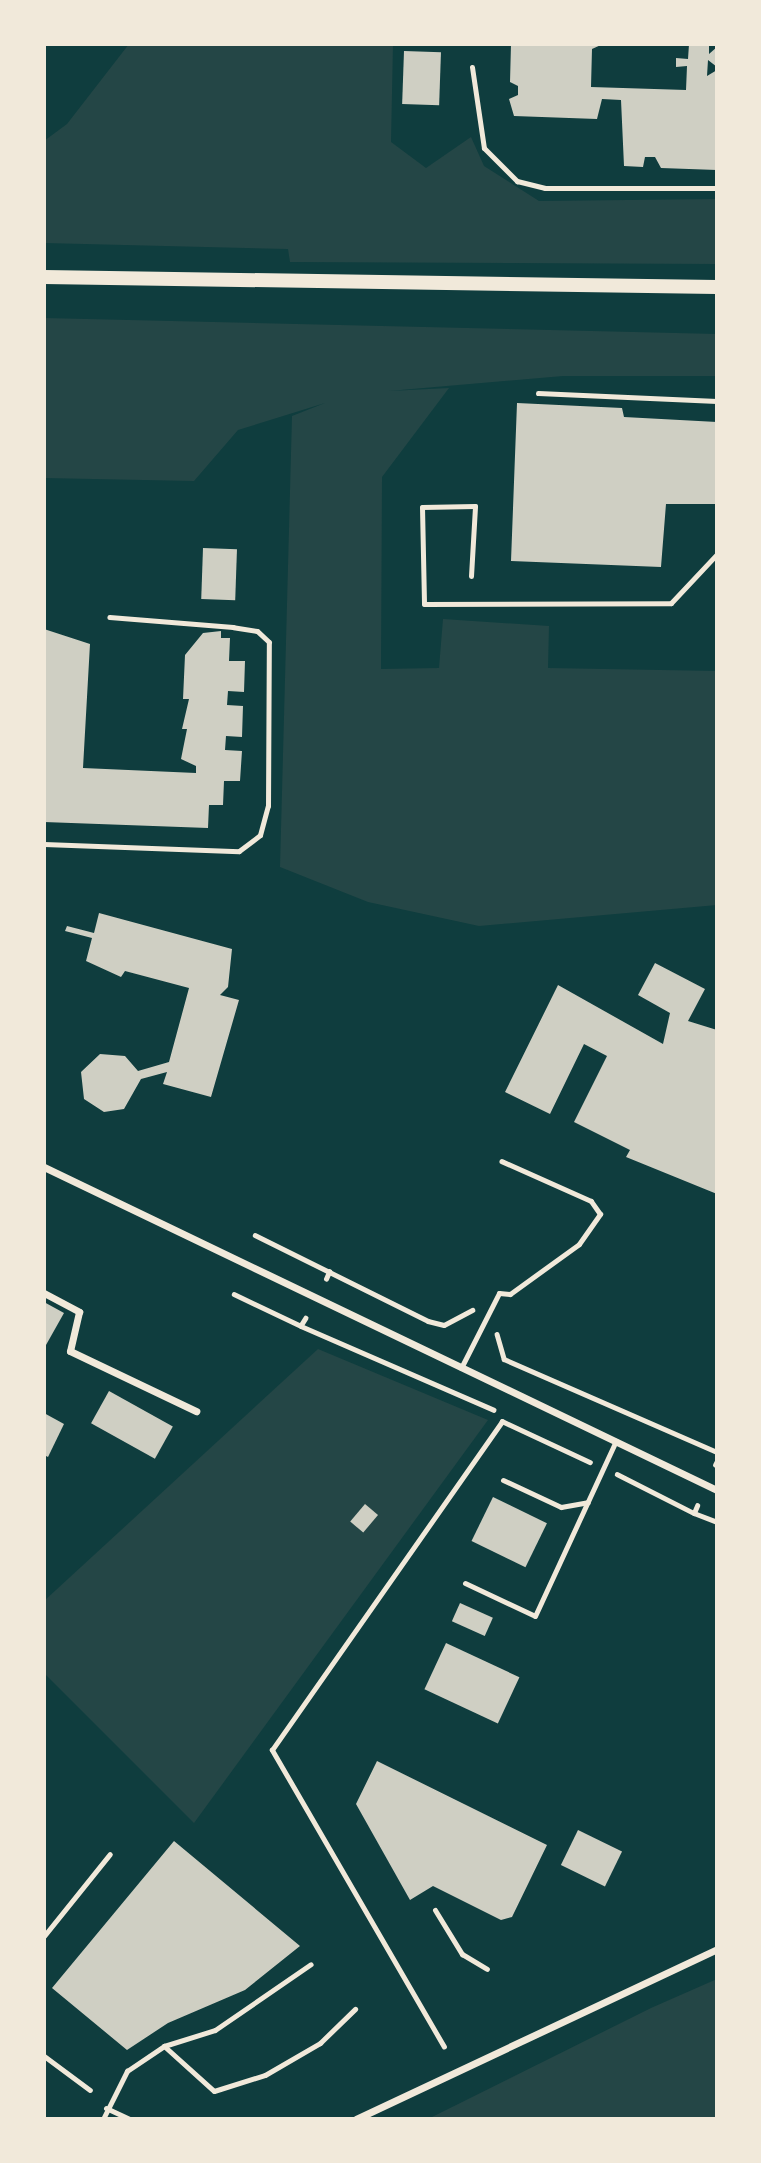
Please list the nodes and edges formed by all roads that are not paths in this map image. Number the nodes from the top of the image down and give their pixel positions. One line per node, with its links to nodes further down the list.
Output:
1 (472, 67): 2 (lane)
2 (717, 188)
3 (44, 277): 4 (main road)
4 (717, 287)
5 (538, 393): 6 (lane)
6 (717, 401)
7 (717, 554): 8 (lane)
8 (471, 576)
9 (109, 617): 10 (lane)
10 (44, 844)
11 (501, 1161): 14 (lane)
12 (44, 1167): 14 (street)
13 (44, 1293): 15 (street)
14 (461, 1368): 16 (street)
15 (196, 1411)
16 (615, 1441): 18 (street); 19 (lane)
17 (503, 1480): 19 (lane)
18 (717, 1490)
19 (588, 1502): 20 (lane)
20 (466, 1583)
21 (110, 1854): 23 (lane)
22 (435, 1910): 26 (lane)
23 (44, 1936)
24 (717, 1949): 34 (street)
25 (311, 1964): 28 (lane)
26 (487, 1969)
27 (355, 2009): 28 (lane)
28 (164, 2046): 31 (lane)
29 (44, 2056): 30 (lane)
30 (90, 2090)
31 (106, 2109): 32 (lane); 33 (lane)
32 (103, 2119)
33 (130, 2119)
34 (356, 2119)

